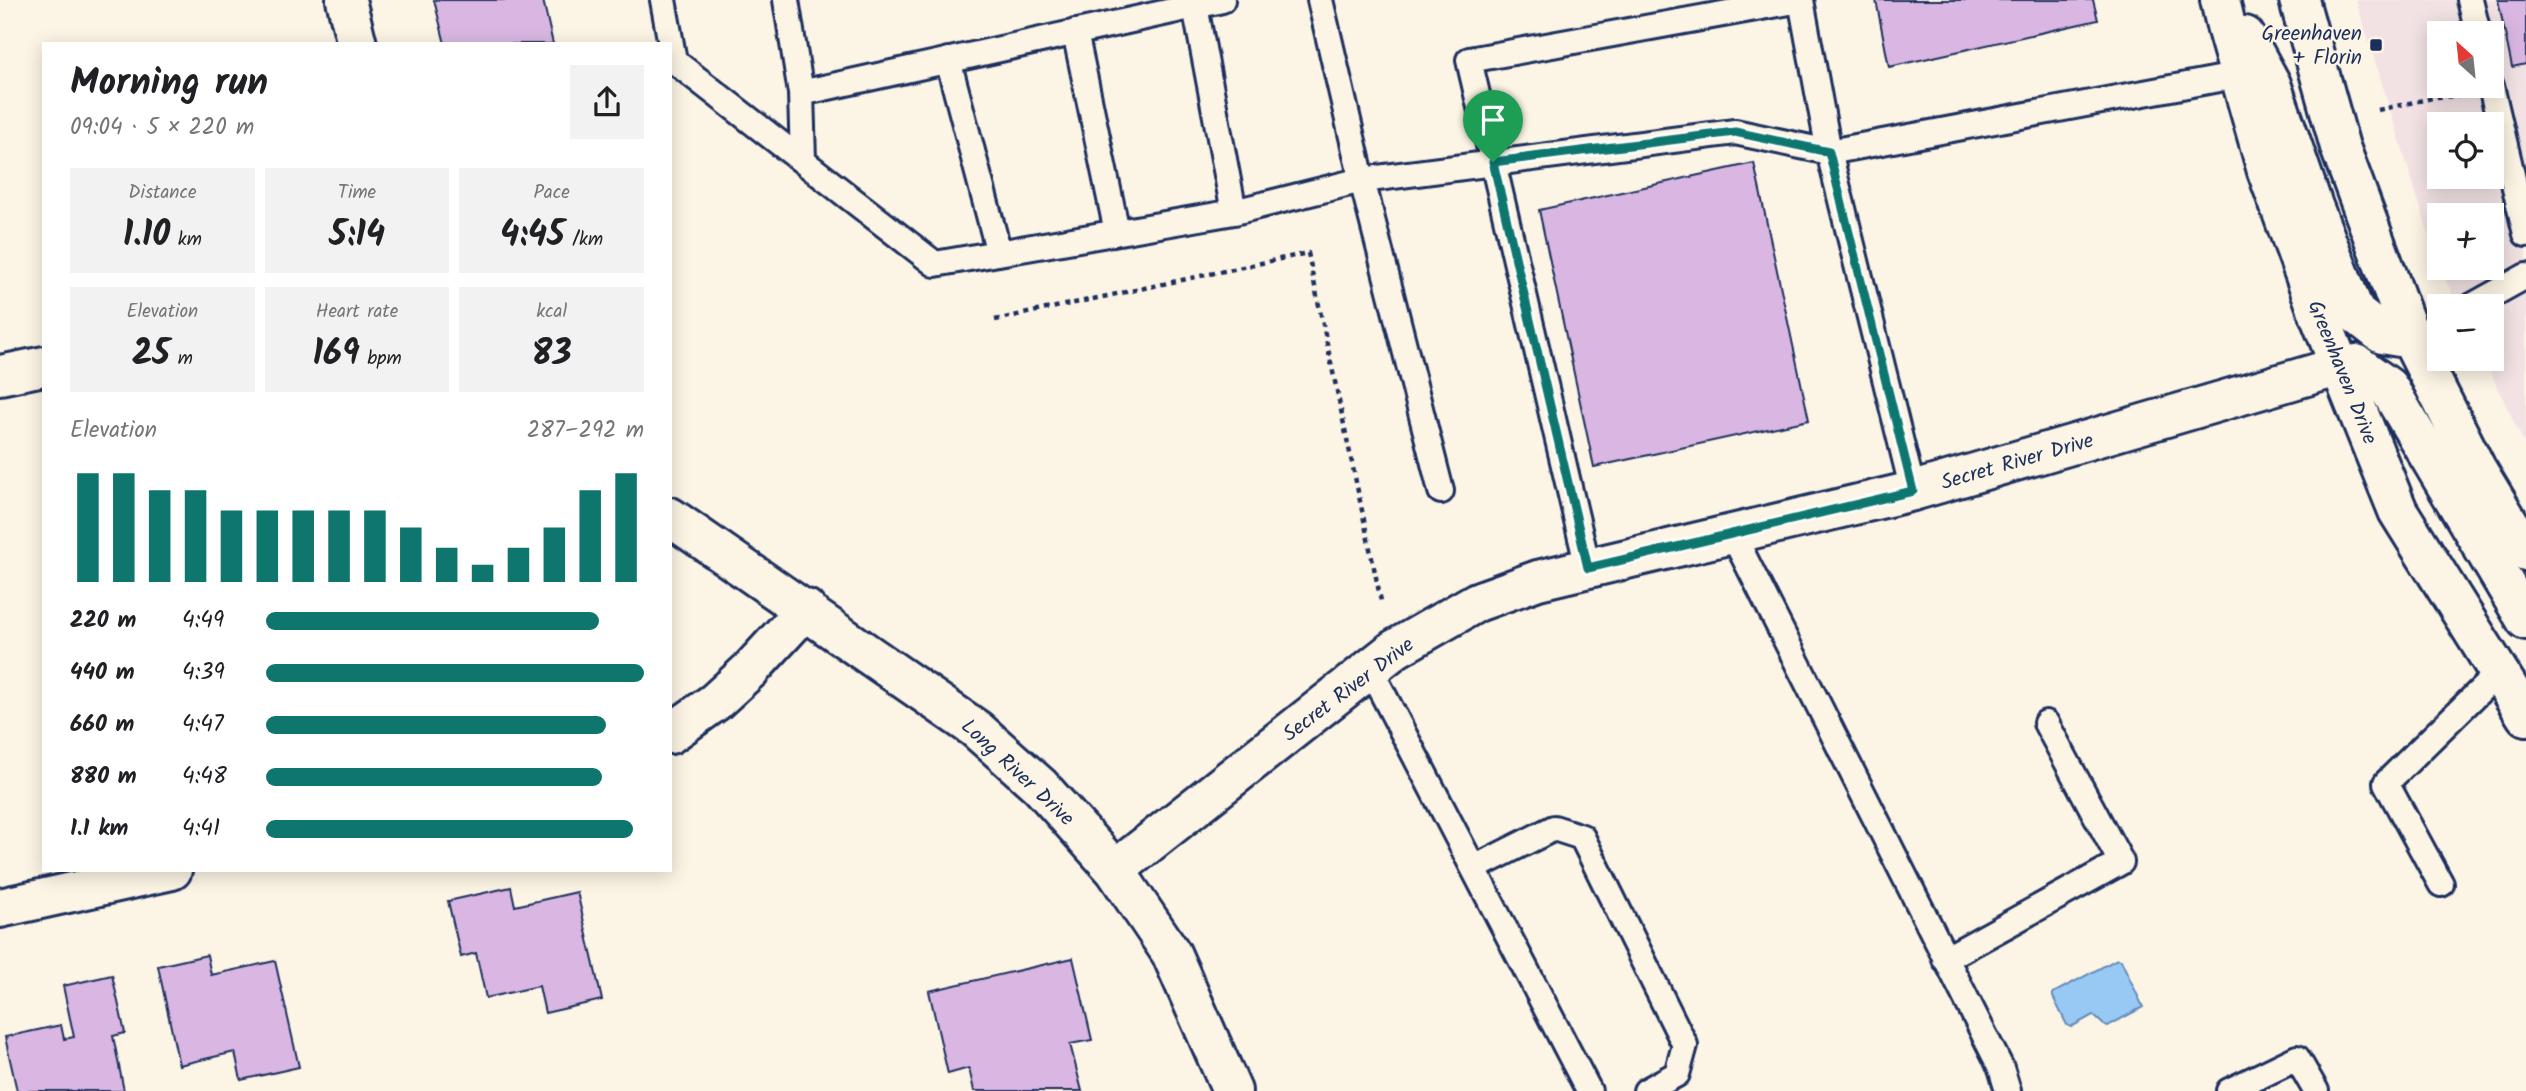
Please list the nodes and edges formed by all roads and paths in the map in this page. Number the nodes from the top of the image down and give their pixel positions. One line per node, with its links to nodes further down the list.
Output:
1 (346, 0): 14 (street)
2 (663, 0): 15 (lane)
3 (786, 0): 19 (lane)
4 (1223, 0): 11 (lane)
5 (1320, 0): 26 (lane)
6 (1800, 0): 23 (lane); 25 (lane)
7 (2220, 0): 18 (street, Greenhaven Drive)
8 (2226, 0): 34 (street)
9 (2299, 0): 34 (street)
10 (2470, 0): 12 (lane)
11 (1195, 6): 13 (lane); 27 (lane)
12 (2475, 21)
13 (1075, 32): 16 (lane); 28 (lane)
14 (356, 42)
15 (669, 42)
16 (948, 60): 19 (lane); 30 (lane)
17 (672, 62): 24 (lane)
18 (2240, 75): 23 (lane); 36 (street, Greenhaven Drive)
19 (800, 93): 24 (lane)
20 (2432, 98): 22 (path)
21 (2494, 98): 29 (lane)
22 (2378, 110)
23 (1829, 152): 25 (lane); 39 (lane)
24 (803, 160): 30 (lane)
25 (1493, 162): 26 (lane); 43 (lane)
26 (1362, 180): 27 (lane); 38 (lane)
27 (1234, 212): 28 (lane)
28 (1117, 232): 30 (lane)
29 (2526, 234)
30 (999, 253)
31 (2526, 276): 32 (lane)
32 (2494, 294)
33 (995, 320): 44 (path)
34 (2425, 332): 42 (street)
35 (42, 366): 37 (street)
36 (2341, 366): 39 (street, Secret River Drive); 46 (street); 48 (street, Greenhaven Drive)
37 (0, 375)
38 (1441, 491)
39 (1913, 491): 41 (street, Secret River Drive)
40 (672, 518): 45 (street, Long River Drive)
41 (1732, 533): 43 (street, Secret River Drive); 57 (lane)
42 (2526, 551)
43 (1588, 568): 47 (street, Secret River Drive)
44 (1381, 601)
45 (806, 610): 51 (street); 53 (street, Long River Drive)
46 (2526, 620)
47 (1370, 668): 52 (lane); 53 (street, Secret River Drive)
48 (2498, 673): 49 (street, Greenhaven Drive); 55 (lane)
49 (2526, 716)
50 (2046, 723): 57 (lane)
51 (672, 733)
52 (1474, 868): 59 (lane); 60 (lane)
53 (1115, 870): 58 (street, Long River Drive)
54 (164, 872): 56 (street)
55 (2441, 884)
56 (0, 908)
57 (1945, 959): 61 (lane)
58 (1232, 1091)
59 (1589, 1091)
60 (1646, 1091)
61 (2008, 1091)
62 (2229, 1091): 63 (lane)
63 (2316, 1091)

